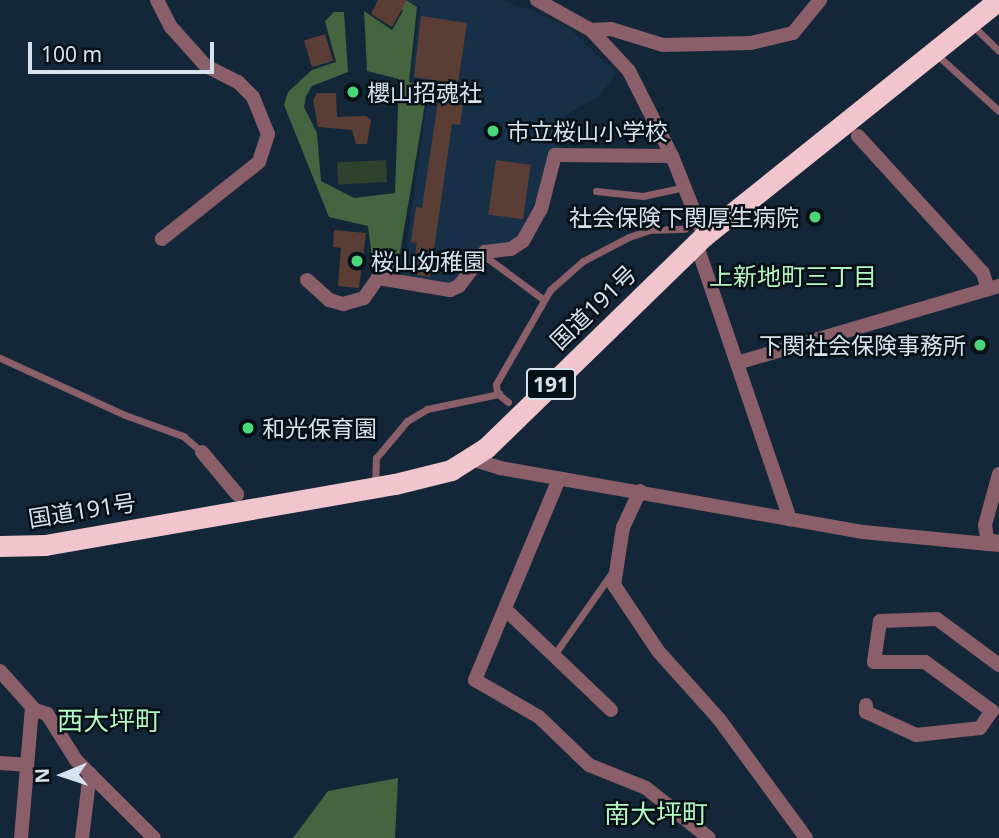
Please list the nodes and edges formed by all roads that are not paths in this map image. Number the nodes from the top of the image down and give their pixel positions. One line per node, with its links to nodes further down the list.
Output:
1 (157, 0): 15 (street)
2 (537, 0): 6 (street)
3 (820, 0): 6 (street)
4 (999, 0): 5 (highway, 国道191号 / 191)
5 (970, 23): 7 (lane); 8 (highway, 国道191号 / 191)
6 (591, 30): 11 (street)
7 (999, 51)
8 (933, 53): 9 (lane); 14 (highway, 国道191号 / 191)
9 (999, 111)
10 (858, 136): 18 (street)
11 (672, 156): 14 (street); 16 (street)
12 (676, 188): 13 (lane)
13 (596, 191)
14 (695, 236): 19 (lane); 21 (street); 25 (highway, 国道191号 / 191)
15 (162, 239)
16 (483, 255): 17 (street); 19 (lane)
17 (307, 281)
18 (994, 287): 21 (street)
19 (543, 299): 22 (lane)
20 (0, 358): 24 (lane)
21 (737, 363): 31 (street)
22 (499, 394): 23 (lane); 28 (lane)
23 (508, 402)
24 (202, 452): 30 (street)
25 (471, 459): 27 (street); 28 (highway, 国道191号 / 191)
26 (999, 474): 32 (street)
27 (559, 479): 29 (street); 35 (street)
28 (375, 488): 33 (highway, 国道191号 / 191)
29 (640, 491): 31 (street); 34 (street)
30 (237, 494)
31 (790, 519): 32 (street)
32 (995, 543)
33 (0, 546)
34 (613, 570): 36 (lane); 49 (street)
35 (506, 610): 36 (street); 48 (street)
36 (554, 655): 41 (street)
37 (999, 665): 39 (street)
38 (0, 671): 40 (street)
39 (866, 705)
40 (32, 708): 43 (street); 44 (street)
41 (611, 710)
42 (0, 763): 43 (street)
43 (26, 765): 45 (street)
44 (90, 773): 46 (street); 47 (street)
45 (21, 838)
46 (82, 838)
47 (154, 838)
48 (709, 838)
49 (806, 838)

